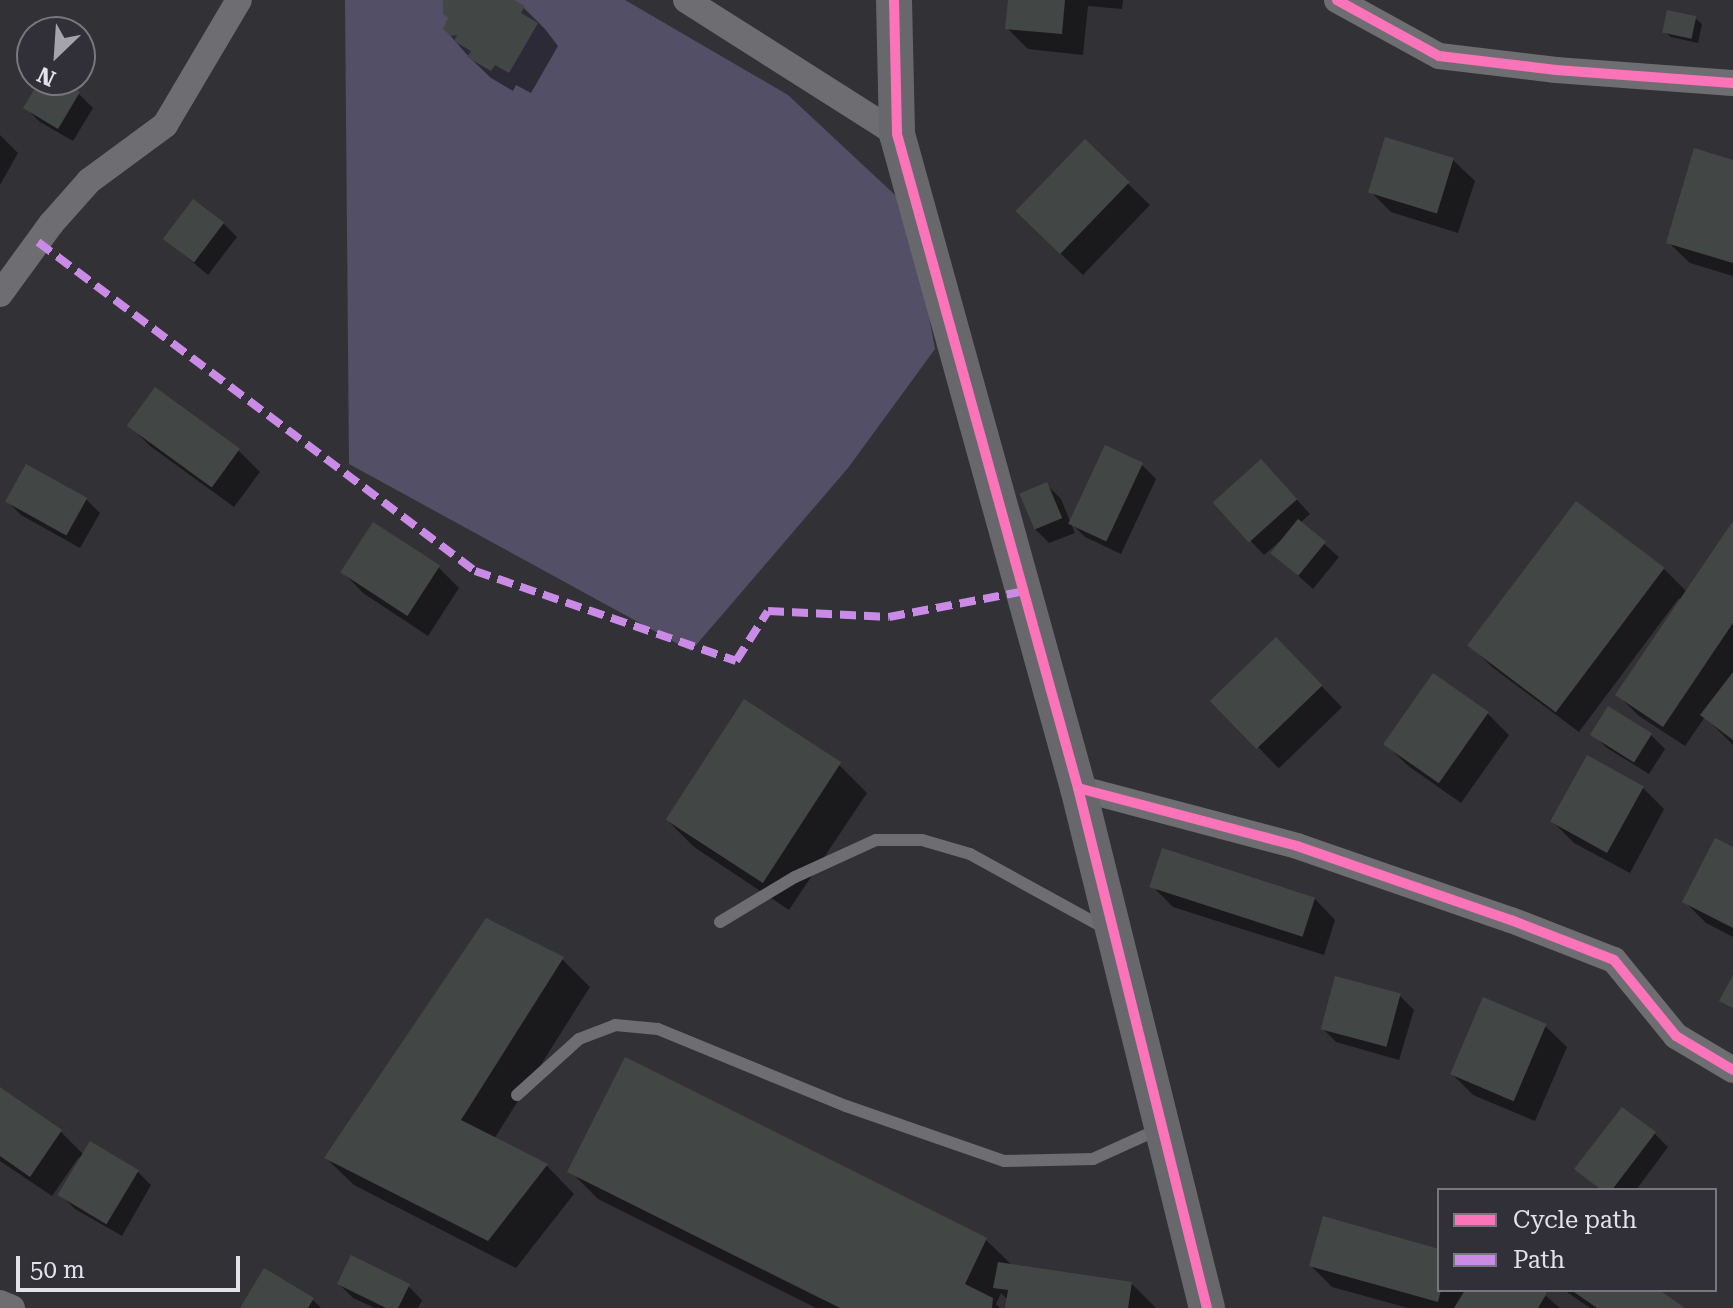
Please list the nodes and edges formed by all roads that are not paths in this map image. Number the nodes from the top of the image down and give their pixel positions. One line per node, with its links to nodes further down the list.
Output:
1 (239, 0): 7 (street)
2 (686, 0): 6 (street)
3 (1337, 0): 5 (street)
4 (901, 5): 6 (street)
5 (1733, 83)
6 (897, 134): 8 (street)
7 (0, 294)
8 (1078, 788): 10 (street); 11 (street)
9 (720, 922): 10 (lane)
10 (1116, 935): 13 (street)
11 (1733, 1070)
12 (517, 1095): 13 (lane)
13 (1162, 1127): 16 (street)
14 (0, 1303): 15 (street)
15 (12, 1308)
16 (1207, 1308)

